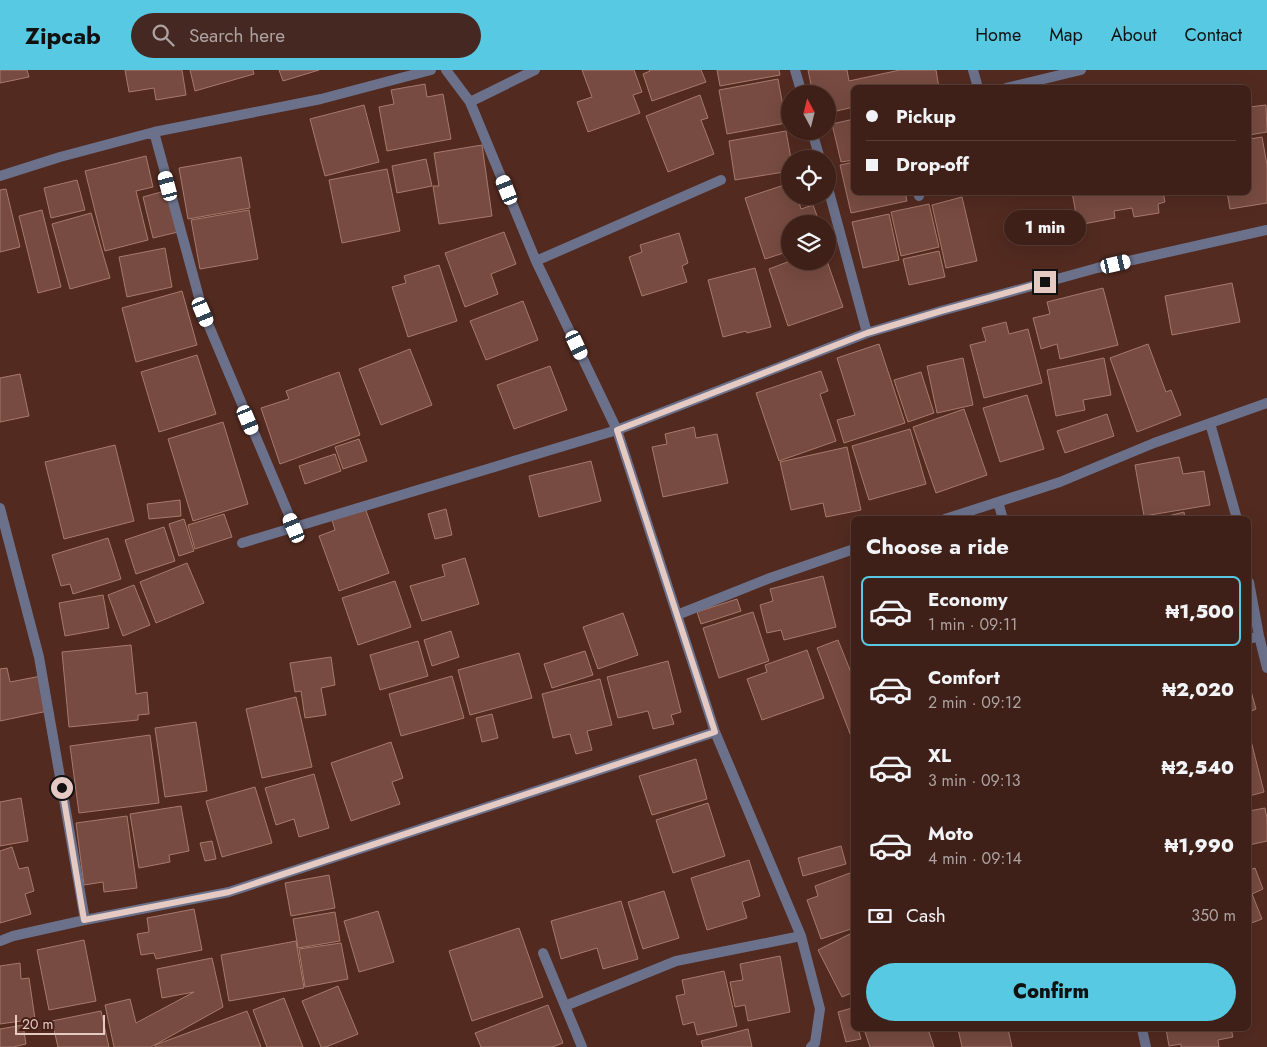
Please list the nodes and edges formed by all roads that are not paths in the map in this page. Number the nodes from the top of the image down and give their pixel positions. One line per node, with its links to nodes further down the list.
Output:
1 (431, 70): 11 (street)
2 (446, 70): 10 (street)
3 (535, 70): 10 (street)
4 (796, 70): 7 (street)
5 (973, 70): 8 (street)
6 (1081, 70): 9 (street)
7 (800, 85)
8 (977, 85)
9 (1018, 85)
10 (470, 102): 16 (street)
11 (154, 132): 12 (street); 26 (street)
12 (0, 176)
13 (721, 180): 16 (street)
14 (833, 205): 17 (street)
15 (1267, 230): 17 (street)
16 (536, 261): 20 (street)
17 (867, 333): 20 (street)
18 (1267, 403): 19 (street)
19 (1210, 423): 21 (street); 25 (street)
20 (617, 430): 26 (street); 30 (street)
21 (998, 502): 23 (street); 24 (street)
22 (0, 508): 34 (street)
23 (954, 516)
24 (1001, 516)
25 (1236, 516)
26 (294, 528): 27 (street)
27 (242, 543)
28 (851, 550): 30 (street)
29 (1251, 604): 31 (street)
30 (677, 615): 33 (street)
31 (1254, 638): 32 (street)
32 (1267, 668)
33 (715, 732): 34 (street); 35 (street)
34 (84, 920): 36 (street)
35 (800, 936): 38 (street); 41 (street)
36 (0, 941)
37 (543, 953): 38 (street)
38 (565, 1006): 40 (street)
39 (1142, 1031): 42 (street)
40 (582, 1047)
41 (812, 1047)
42 (1146, 1047)

